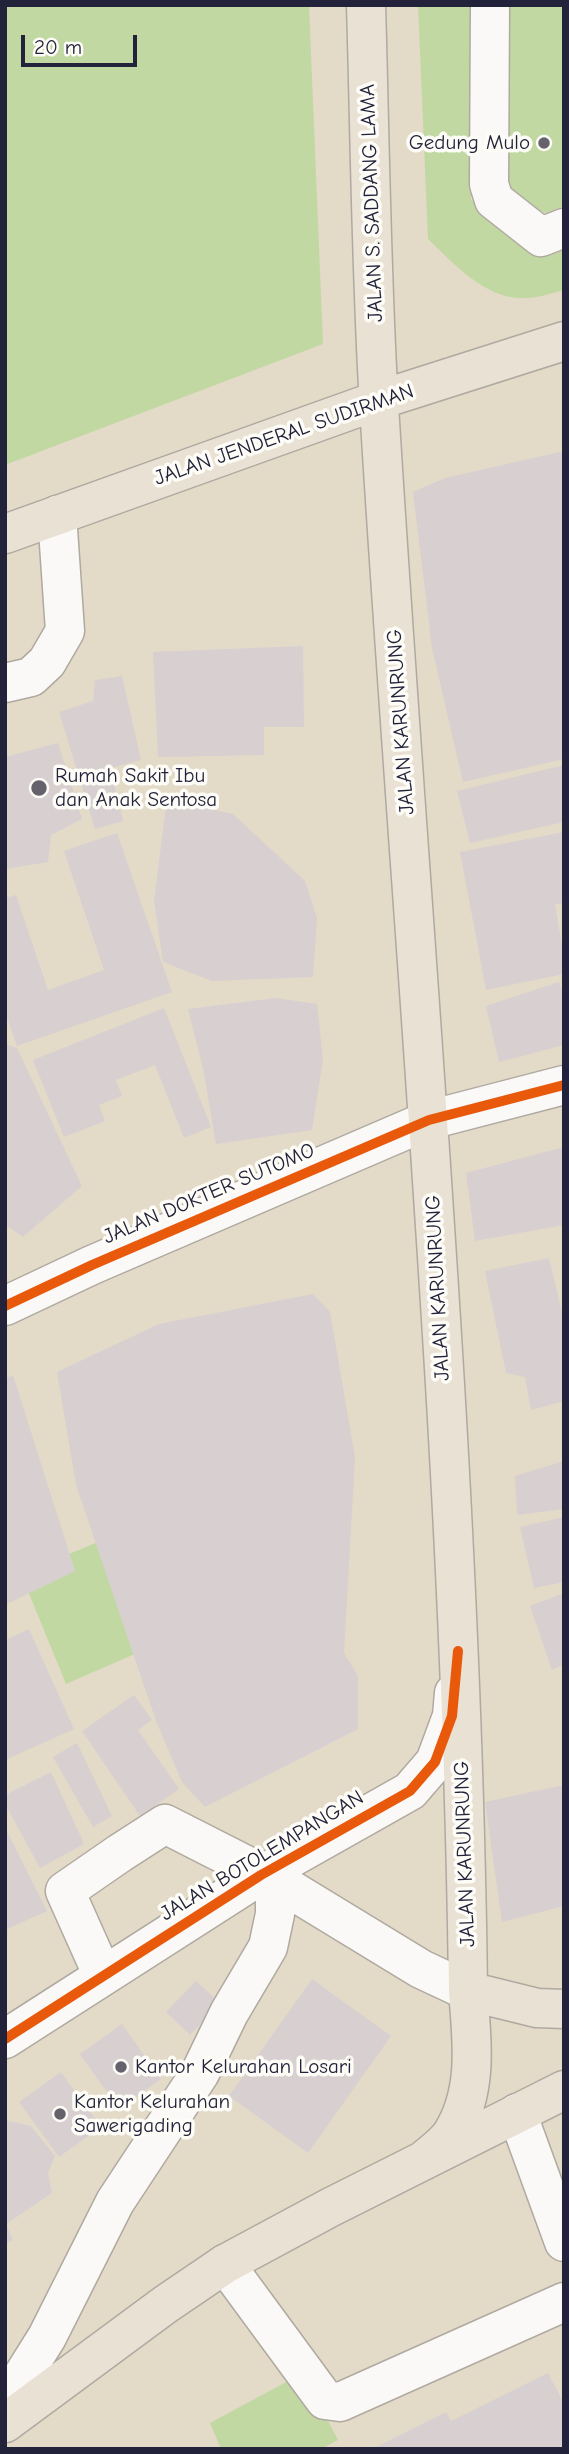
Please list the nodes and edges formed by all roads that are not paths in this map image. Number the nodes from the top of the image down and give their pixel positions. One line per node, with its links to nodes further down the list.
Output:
1 (366, 5): 5 (main road, JALAN S. SADDANG LAMA)
2 (491, 5): 3 (street)
3 (564, 228)
4 (564, 341): 5 (main road, JALAN JENDERAL SUDIRMAN)
5 (379, 400): 6 (main road, JALAN JENDERAL SUDIRMAN); 10 (main road, JALAN KARUNRUNG)
6 (57, 515): 7 (main road, JALAN JENDERAL SUDIRMAN); 8 (street)
7 (5, 534)
8 (5, 683)
9 (564, 1085): 10 (street, JALAN DOKTER SUTOMO)
10 (429, 1120): 11 (street, JALAN DOKTER SUTOMO); 12 (main road, JALAN KARUNRUNG)
11 (5, 1306)
12 (458, 1650): 13 (street, JALAN BOTOLEMPANGAN); 15 (main road, JALAN KARUNRUNG)
13 (268, 1878): 14 (street, JALAN BOTOLEMPANGAN); 14 (street); 15 (street, JALAN BOTOLEMPANGAN); 24 (street)
14 (103, 1976): 17 (street, JALAN BOTOLEMPANGAN)
15 (468, 1991): 16 (main road); 20 (main road, JALAN KARUNRUNG)
16 (564, 2008)
17 (5, 2039)
18 (564, 2090): 19 (main road)
19 (517, 2113): 20 (main road); 21 (street)
20 (423, 2161): 22 (main road)
21 (564, 2242)
22 (225, 2264): 23 (street); 25 (main road)
23 (564, 2302)
24 (5, 2404)
25 (5, 2423)

